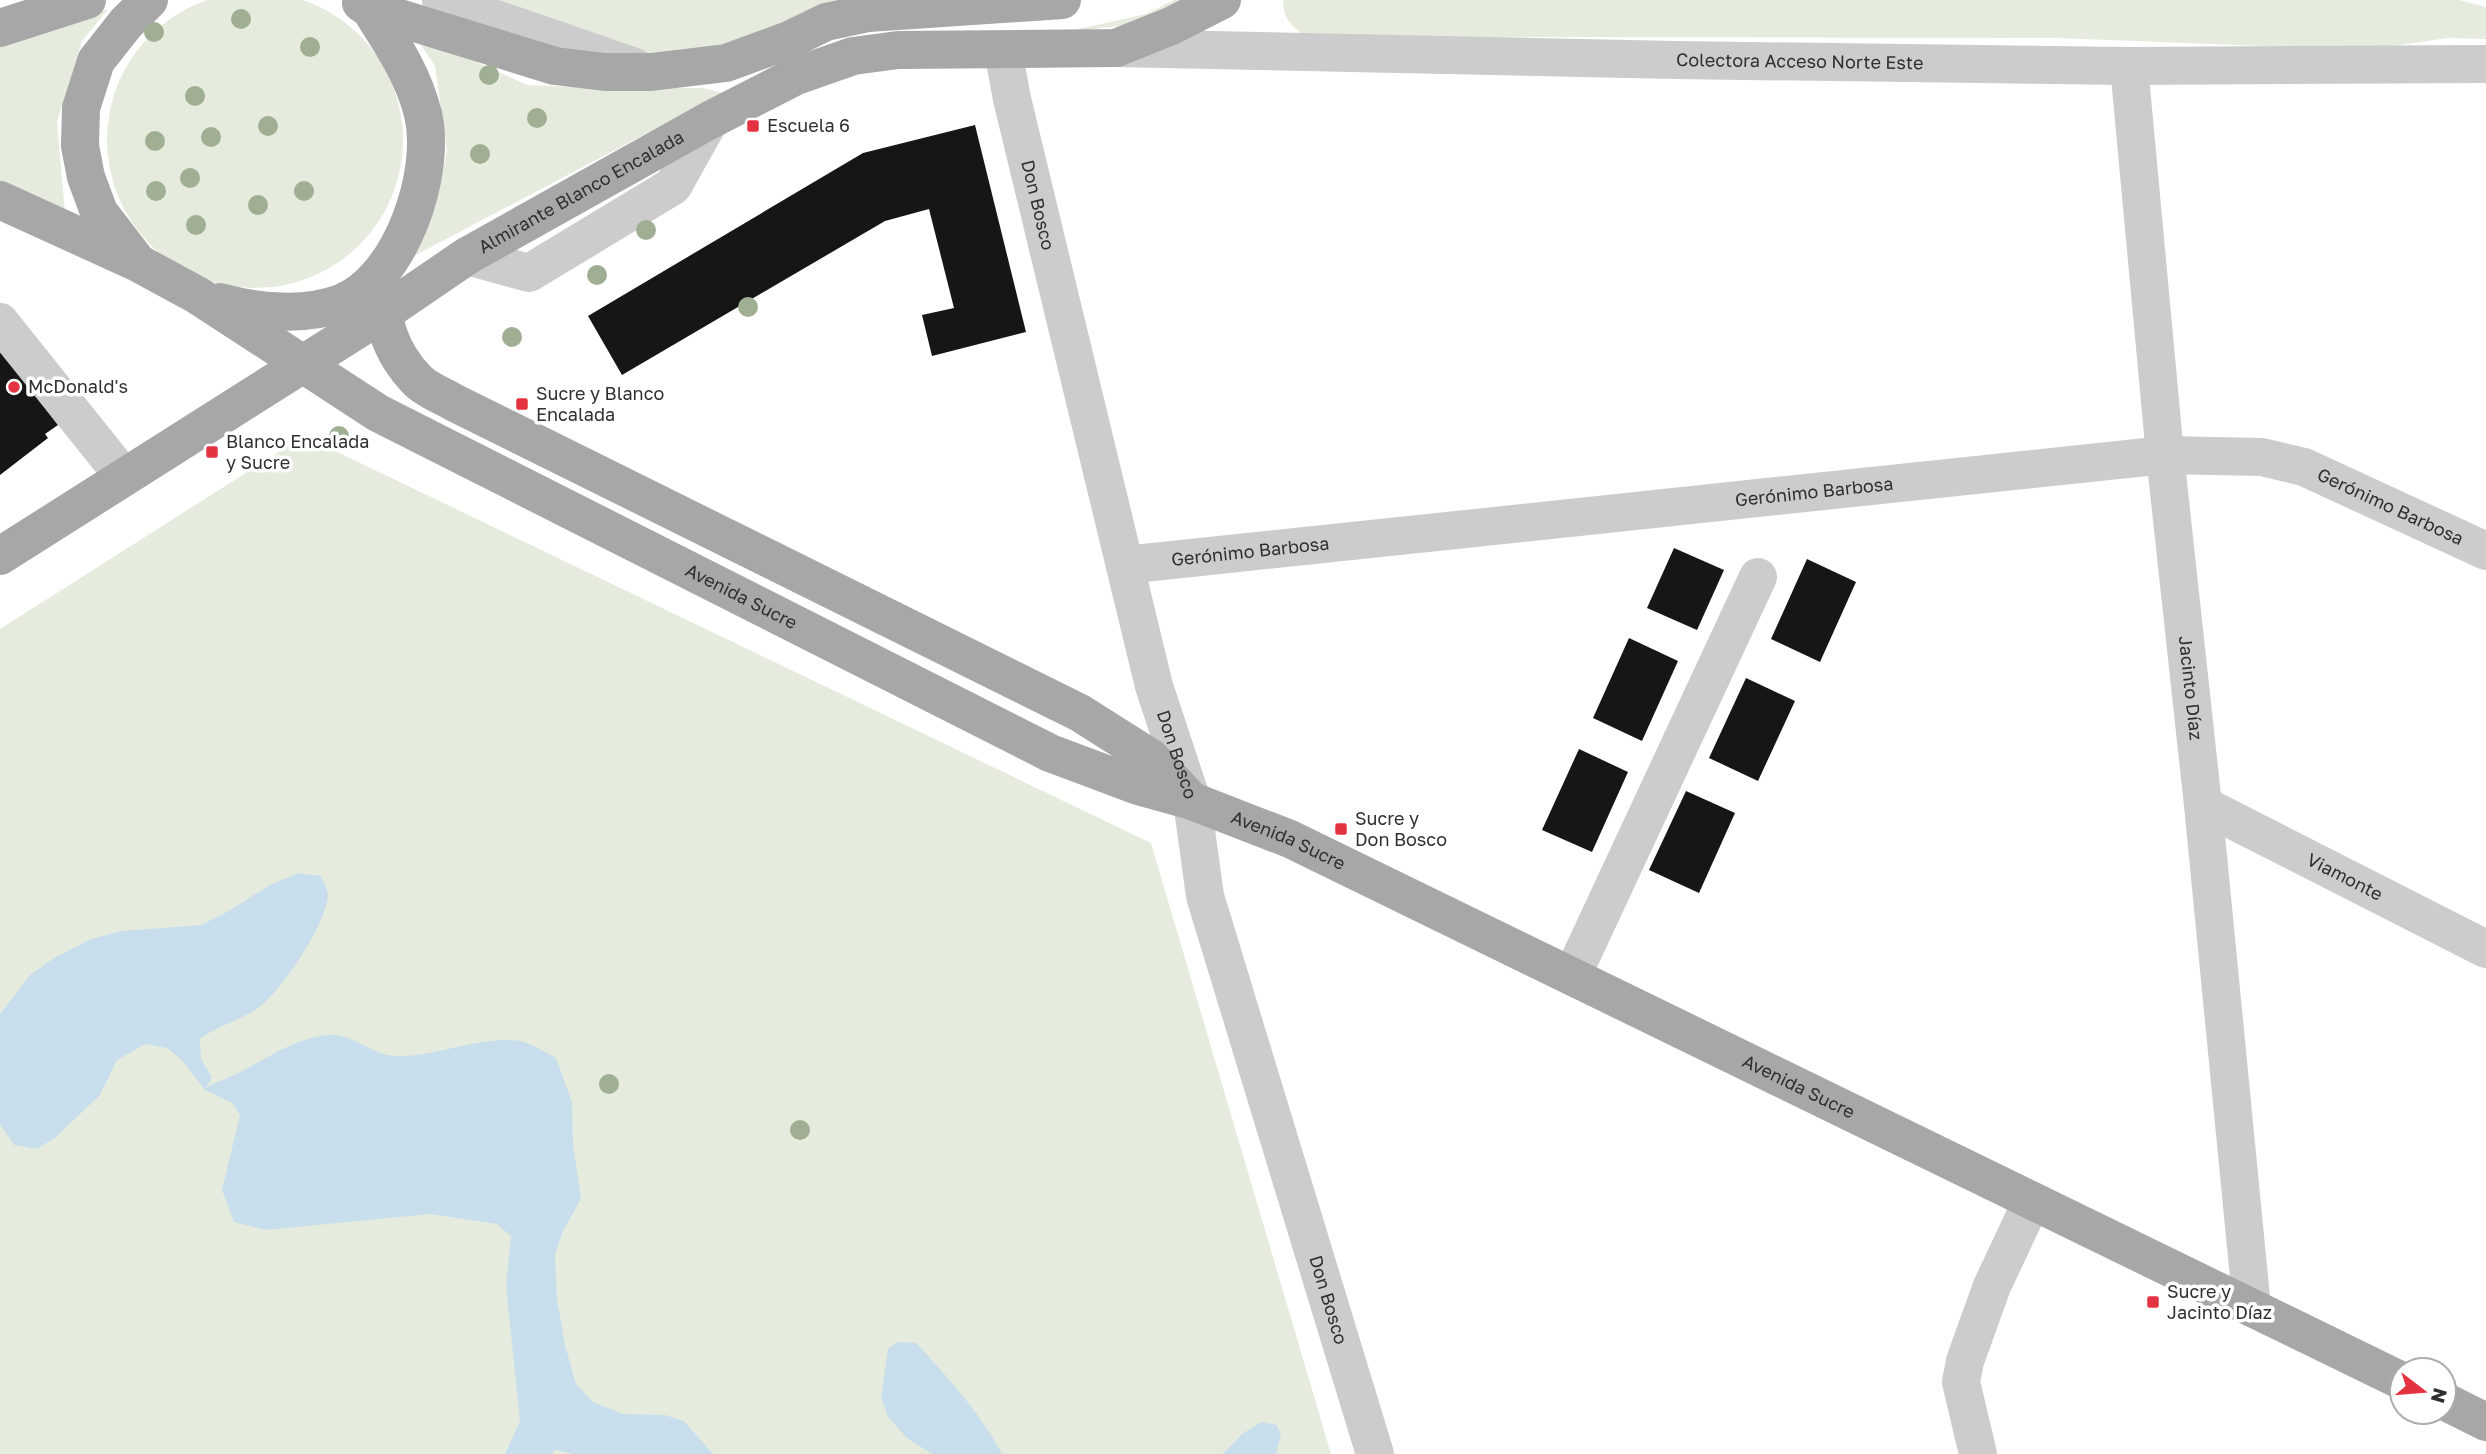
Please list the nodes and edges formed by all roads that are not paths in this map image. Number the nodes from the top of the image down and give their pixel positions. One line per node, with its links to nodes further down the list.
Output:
1 (87, 0): 7 (main road)
2 (149, 0): 14 (main road)
3 (441, 0): 12 (street)
4 (1062, 0): 12 (main road)
5 (1222, 0): 8 (main road, Almirante Blanco Encalada)
6 (364, 5): 12 (main road); 15 (main road)
7 (0, 28)
8 (1116, 48): 9 (main road, Almirante Blanco Encalada); 11 (street, Colectora Acceso Norte Este)
9 (1003, 50): 15 (main road, Almirante Blanco Encalada); 23 (street, Don Bosco)
10 (2486, 64): 11 (street, Colectora Acceso Norte Este)
11 (2129, 66): 19 (street, Jacinto Díaz)
12 (650, 72)
13 (0, 200): 14 (main road)
14 (138, 263): 16 (main road)
15 (381, 293): 16 (main road); 18 (main road, Almirante Blanco Encalada); 25 (main road, Avenida Sucre)
16 (197, 295): 18 (main road, Avenida Sucre)
17 (0, 322): 20 (street)
18 (303, 364): 20 (main road, Almirante Blanco Encalada); 25 (main road, Avenida Sucre)
19 (2165, 455): 22 (street, Gerónimo Barbosa); 23 (street, Gerónimo Barbosa); 26 (street, Jacinto Díaz)
20 (124, 477): 21 (main road, Almirante Blanco Encalada)
21 (5, 543)
22 (2486, 551)
23 (1125, 565): 25 (street, Don Bosco)
24 (1758, 577): 28 (street)
25 (1192, 801): 28 (main road, Avenida Sucre); 34 (street, Don Bosco)
26 (2203, 805): 27 (street, Viamonte); 30 (street, Jacinto Díaz)
27 (2486, 948)
28 (1572, 976): 29 (main road, Avenida Sucre)
29 (2032, 1201): 30 (main road, Avenida Sucre); 35 (street)
30 (2252, 1308): 31 (main road, Avenida Sucre)
31 (2388, 1374)
32 (2458, 1408): 33 (main road)
33 (2486, 1422)
34 (1375, 1454)
35 (1978, 1454)

